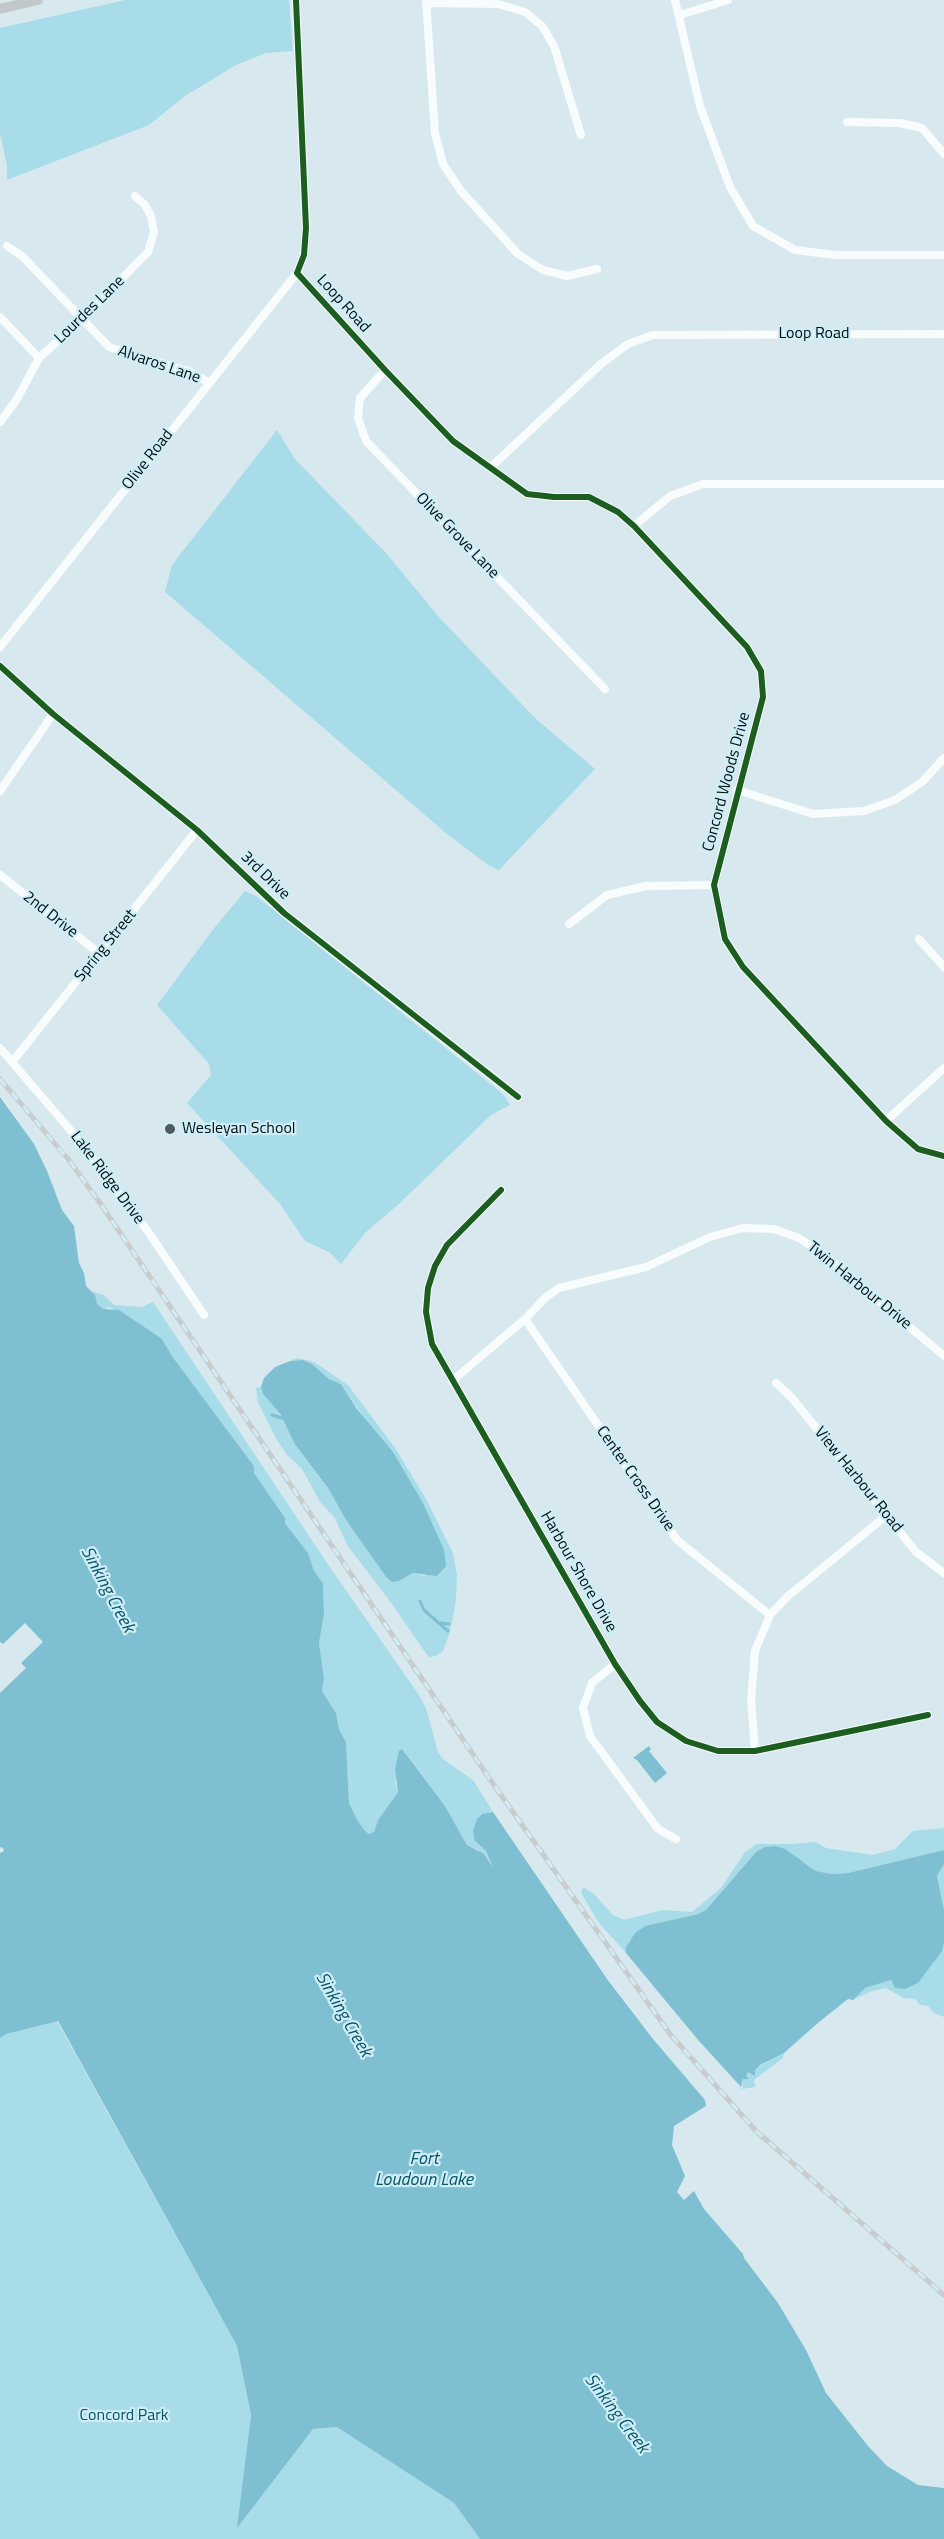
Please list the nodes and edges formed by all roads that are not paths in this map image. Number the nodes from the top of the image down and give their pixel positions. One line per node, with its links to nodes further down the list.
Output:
1 (38, 0): 6 (main road)
2 (296, 0): 15 (street, Loop Road)
3 (675, 0): 7 (street)
4 (728, 0): 7 (street)
5 (426, 2): 9 (street); 14 (street)
6 (0, 9)
7 (681, 15): 13 (street)
8 (847, 123): 10 (street)
9 (581, 135)
10 (944, 154)
11 (135, 196): 17 (street, Lourdes Lane)
12 (7, 246): 17 (street, Alvaros Lane)
13 (944, 255)
14 (597, 269)
15 (297, 273): 20 (street, Loop Road); 21 (street, Olive Road)
16 (0, 317): 19 (street)
17 (82, 319): 19 (street, Lourdes Lane); 21 (street, Alvaros Lane)
18 (944, 334): 23 (street, Loop Road)
19 (39, 358): 22 (street, Lourdes Lane)
20 (385, 370): 23 (street, Loop Road); 28 (street, Olive Grove Lane)
21 (210, 383): 26 (street, Olive Road)
22 (0, 422)
23 (491, 467): 25 (street, Concord Woods Drive)
24 (944, 484): 25 (street)
25 (634, 526): 31 (street, Concord Woods Drive)
26 (0, 647)
27 (0, 666): 29 (street, 3rd Drive)
28 (605, 689)
29 (53, 714): 32 (street); 33 (street, 3rd Drive)
30 (944, 758): 31 (street)
31 (737, 790): 35 (street, Concord Woods Drive)
32 (0, 791)
33 (197, 830): 38 (street, Spring Street); 43 (street, 3rd Drive)
34 (0, 875): 38 (street, 2nd Drive)
35 (714, 885): 36 (street); 44 (street, Concord Woods Drive)
36 (569, 924)
37 (919, 939): 39 (street)
38 (100, 954): 41 (street, Spring Street)
39 (944, 967)
40 (0, 1048): 41 (street, Lake Ridge Drive)
41 (13, 1061): 47 (street, Lake Ridge Drive)
42 (944, 1068): 44 (street)
43 (518, 1097)
44 (886, 1121): 45 (street, Concord Woods Drive)
45 (944, 1156)
46 (501, 1190): 50 (street, Harbour Shore Drive)
47 (204, 1316)
48 (525, 1319): 49 (street, Twin Harbour Drive); 50 (street, Twin Harbour Drive); 54 (street, Center Cross Drive)
49 (944, 1356)
50 (452, 1381): 55 (street, Harbour Shore Drive)
51 (776, 1383): 52 (street, View Harbour Road)
52 (887, 1515): 53 (street, View Harbour Road); 54 (street)
53 (944, 1573)
54 (770, 1615): 57 (street)
55 (615, 1664): 57 (street, Harbour Shore Drive); 58 (street)
56 (928, 1715): 57 (street, Harbour Shore Drive)
57 (755, 1751)
58 (676, 1839)

